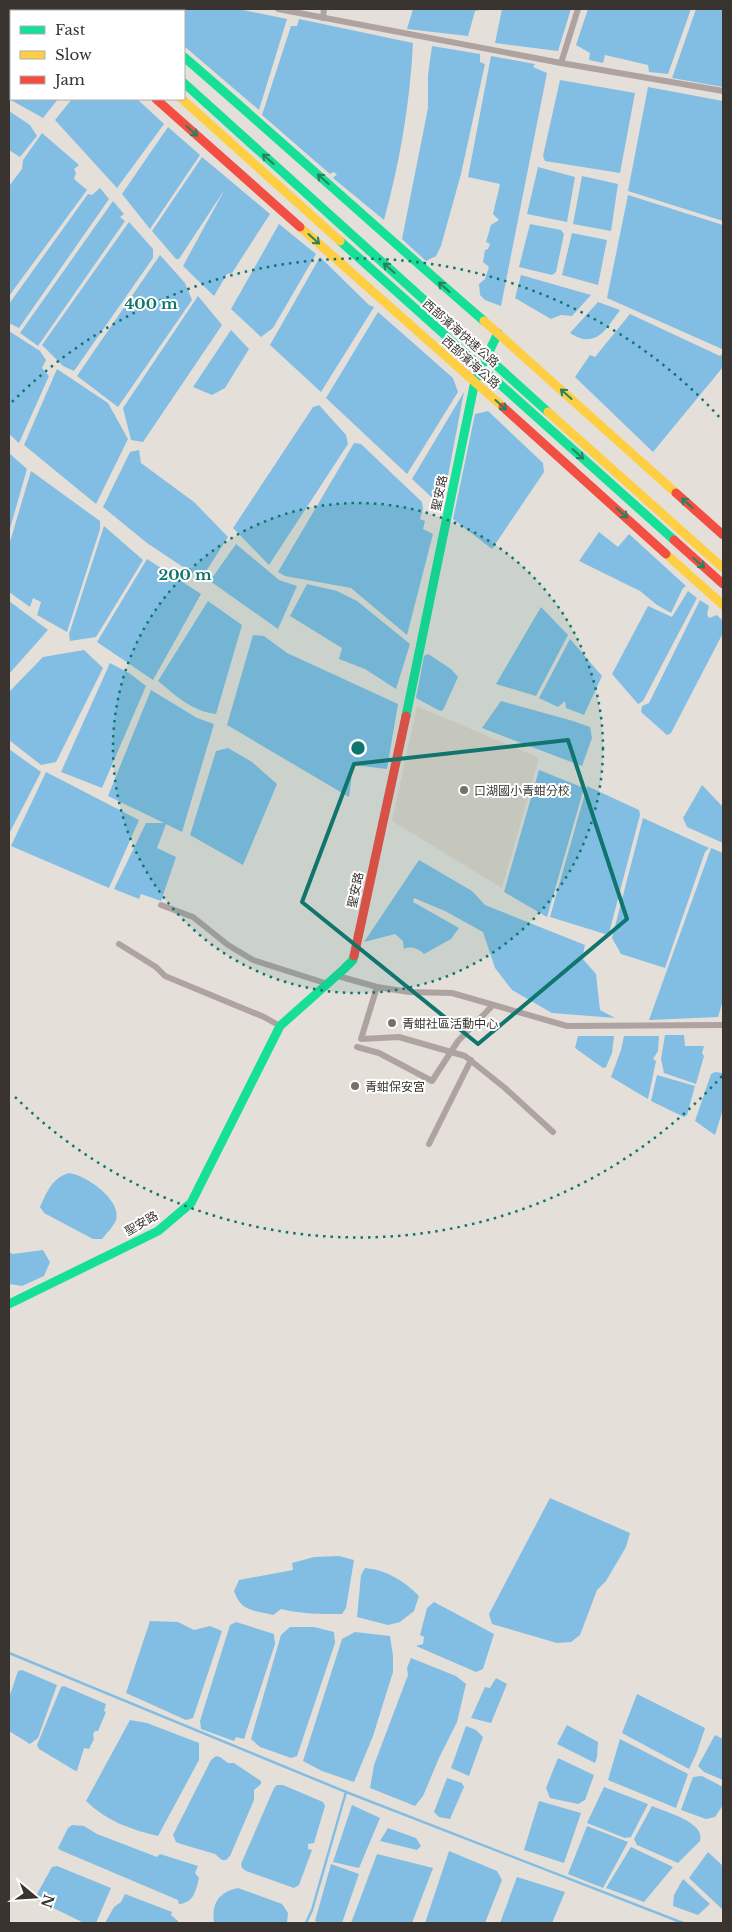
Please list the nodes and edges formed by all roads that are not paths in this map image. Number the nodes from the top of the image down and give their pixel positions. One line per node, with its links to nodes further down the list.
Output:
1 (278, 9): 4 (street)
2 (324, 9): 4 (street)
3 (578, 9): 6 (street)
4 (323, 18): 6 (street)
5 (185, 57): 11 (main road, one-way to 5)
6 (561, 63): 8 (street)
7 (185, 84): 14 (main road, 西部濱海快速公路, one-way to 7)
8 (723, 91)
9 (157, 100): 12 (main road, 西部濱海公路, one-way to 12)
10 (183, 100): 15 (main road, 西部濱海快速公路, one-way to 15)
11 (498, 333): 12 (main road, 聖安路); 13 (main road, one-way to 11)
12 (475, 381): 16 (main road, 西部濱海公路, one-way to 16); 19 (main road, 聖安路)
13 (723, 535)
14 (723, 568)
15 (723, 584)
16 (723, 605)
17 (161, 905): 20 (street)
18 (119, 944): 24 (street)
19 (338, 976): 20 (main road, 聖安路); 21 (street)
20 (328, 984): 24 (main road, 聖安路)
21 (377, 987): 22 (street); 26 (street)
22 (493, 1005): 23 (street); 26 (street)
23 (723, 1025)
24 (280, 1026): 30 (main road, 聖安路)
25 (358, 1047): 26 (street)
26 (451, 1051): 27 (street)
27 (471, 1060): 28 (street); 29 (street)
28 (553, 1132)
29 (429, 1144)
30 (9, 1304)

